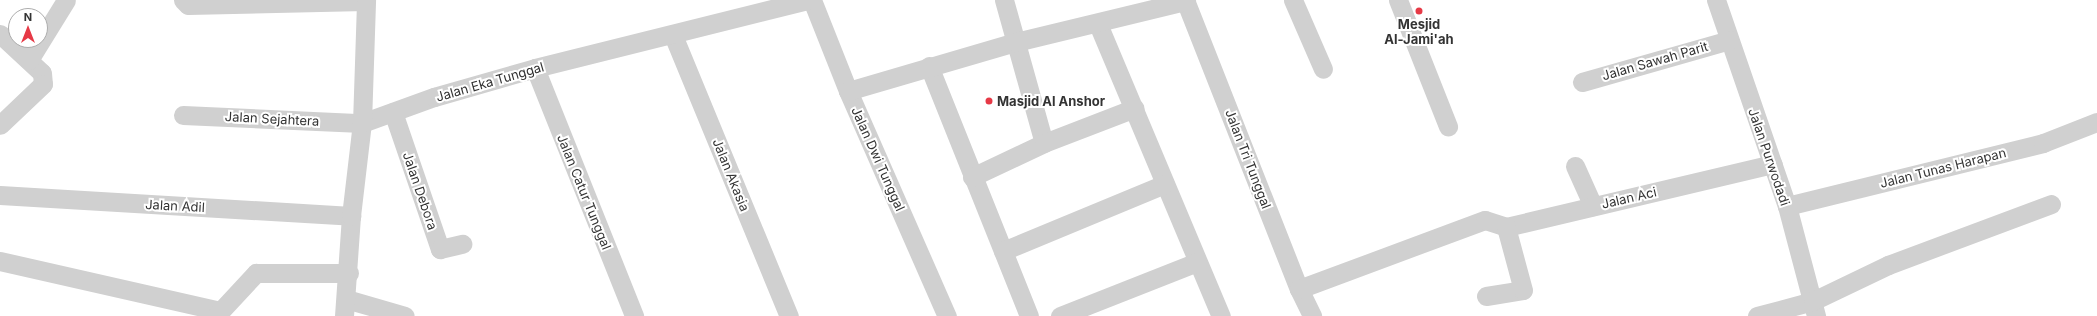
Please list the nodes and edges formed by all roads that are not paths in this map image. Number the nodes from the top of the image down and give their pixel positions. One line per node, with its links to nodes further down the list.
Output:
1 (66, 0): 16 (street)
2 (184, 0): 9 (street)
3 (808, 0): 13 (street, Jalan Eka Tunggal)
4 (812, 0): 21 (street, Jalan Dwi Tunggal)
5 (1004, 0): 15 (street)
6 (1293, 0): 19 (street)
7 (1398, 0): 28 (street)
8 (1716, 0): 14 (street, Jalan Purwodadi)
9 (366, 1): 26 (street)
10 (1186, 1): 11 (street); 45 (street, Jalan Tri Tunggal)
11 (1098, 24): 15 (street); 22 (street)
12 (0, 34): 16 (street)
13 (673, 35): 18 (street, Jalan Eka Tunggal); 52 (street, Jalan Akasia)
14 (1729, 40): 20 (street, Jalan Sawah Parit); 30 (street, Jalan Purwodadi)
15 (1016, 42): 17 (street); 29 (street)
16 (29, 60): 27 (street)
17 (929, 66): 21 (street); 32 (street)
18 (534, 68): 23 (street, Jalan Eka Tunggal); 51 (street, Jalan Catur Tunggal)
19 (1323, 68)
20 (1582, 82)
21 (848, 91): 53 (street, Jalan Dwi Tunggal)
22 (1136, 108): 29 (street); 33 (street)
23 (393, 112): 26 (street, Jalan Eka Tunggal); 40 (street, Jalan Debora)
24 (183, 115): 26 (street, Jalan Sejahtera)
25 (2097, 122): 37 (street, Jalan Tunas Harapan)
26 (362, 123): 38 (street)
27 (0, 124)
28 (1448, 126)
29 (1044, 143): 32 (street)
30 (1773, 164): 36 (street, Jalan Aci); 37 (street, Jalan Purwodadi)
31 (1575, 166): 36 (street)
32 (972, 177): 41 (street)
33 (1165, 184): 41 (street); 43 (street)
34 (0, 195): 38 (street, Jalan Adil)
35 (2051, 204): 48 (street)
36 (1593, 206): 39 (street, Jalan Aci)
37 (1787, 206): 48 (street, Jalan Purwodadi)
38 (351, 216): 44 (street)
39 (1506, 227): 45 (street); 46 (street)
40 (462, 244)
41 (1003, 251): 54 (street)
42 (0, 261): 49 (street)
43 (1197, 262): 55 (street); 56 (street)
44 (349, 273): 47 (street); 49 (street)
45 (1299, 289): 57 (street, Jalan Tri Tunggal)
46 (1486, 296)
47 (345, 307): 50 (street)
48 (1814, 309): 58 (street)
49 (218, 313)
50 (405, 316)
51 (634, 316)
52 (789, 316)
53 (947, 316)
54 (1029, 316)
55 (1060, 316)
56 (1221, 316)
57 (1312, 316)
58 (1757, 316)

